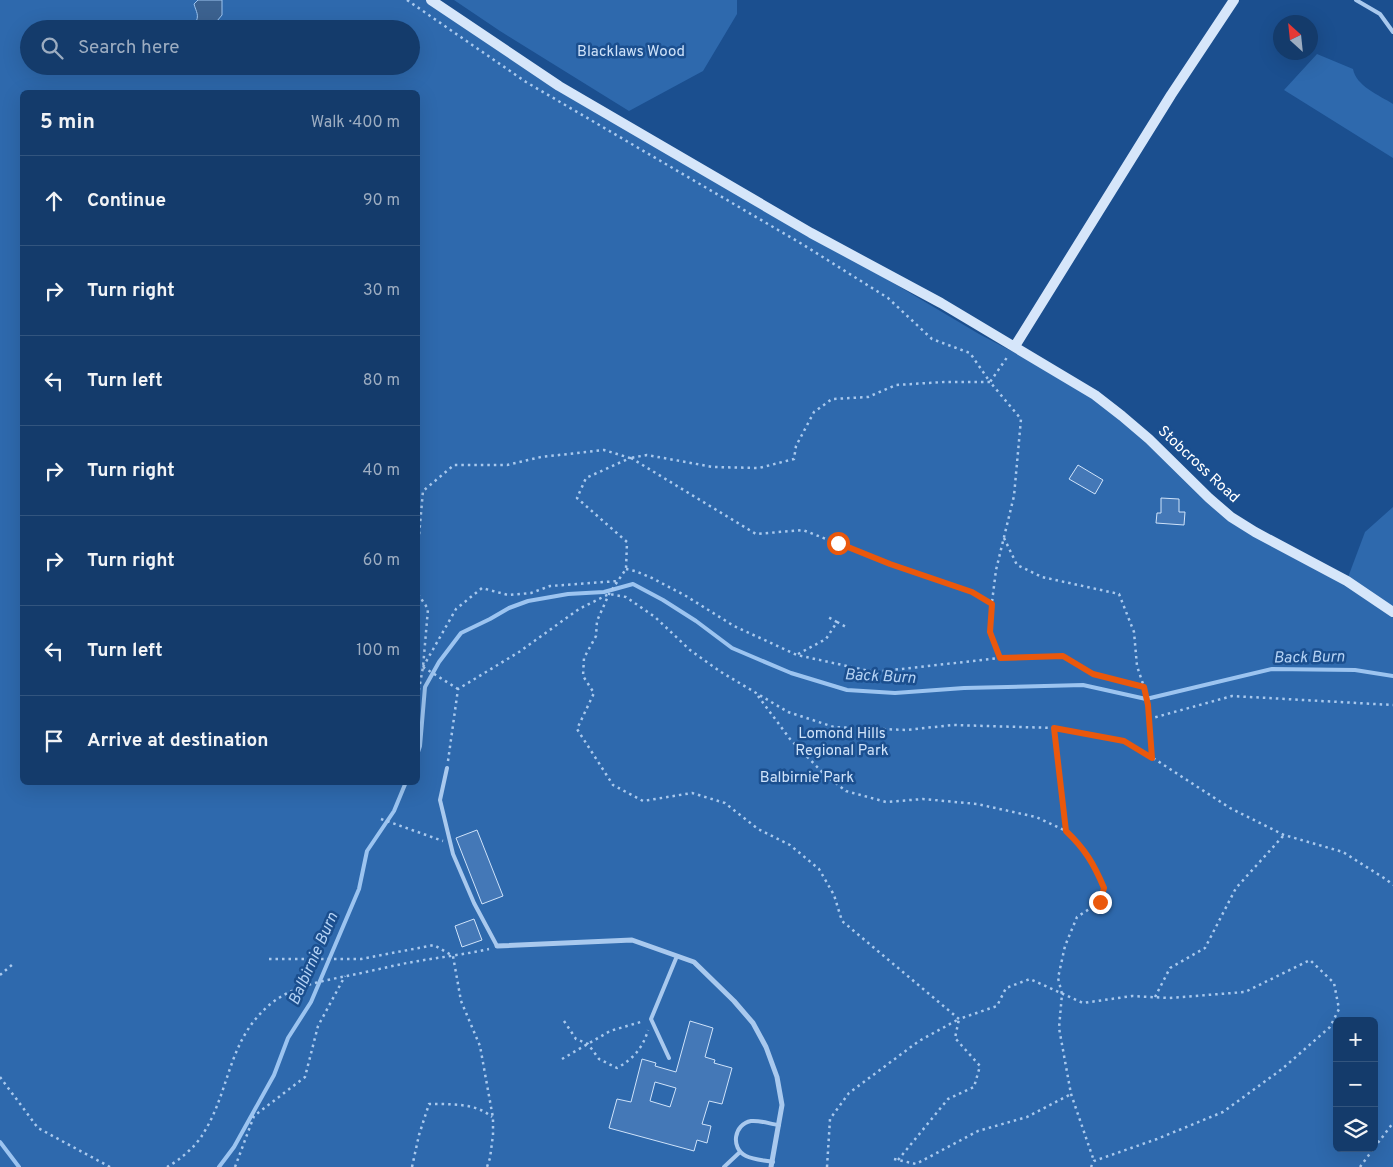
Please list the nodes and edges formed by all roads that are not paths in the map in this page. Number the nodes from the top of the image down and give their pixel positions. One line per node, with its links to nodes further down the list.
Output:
1 (432, 0): 5 (street, Stobcross Road)
2 (1234, 0): 5 (street)
3 (1356, 0): 4 (lane)
4 (1393, 32)
5 (1015, 346): 6 (street, Stobcross Road)
6 (1393, 612)
7 (447, 768): 8 (lane)
8 (498, 946): 9 (street)
9 (677, 956): 10 (lane); 11 (street)
10 (669, 1058)
11 (779, 1125): 12 (lane); 13 (street)
12 (740, 1152): 13 (lane); 14 (lane)
13 (772, 1164)
14 (724, 1167)

